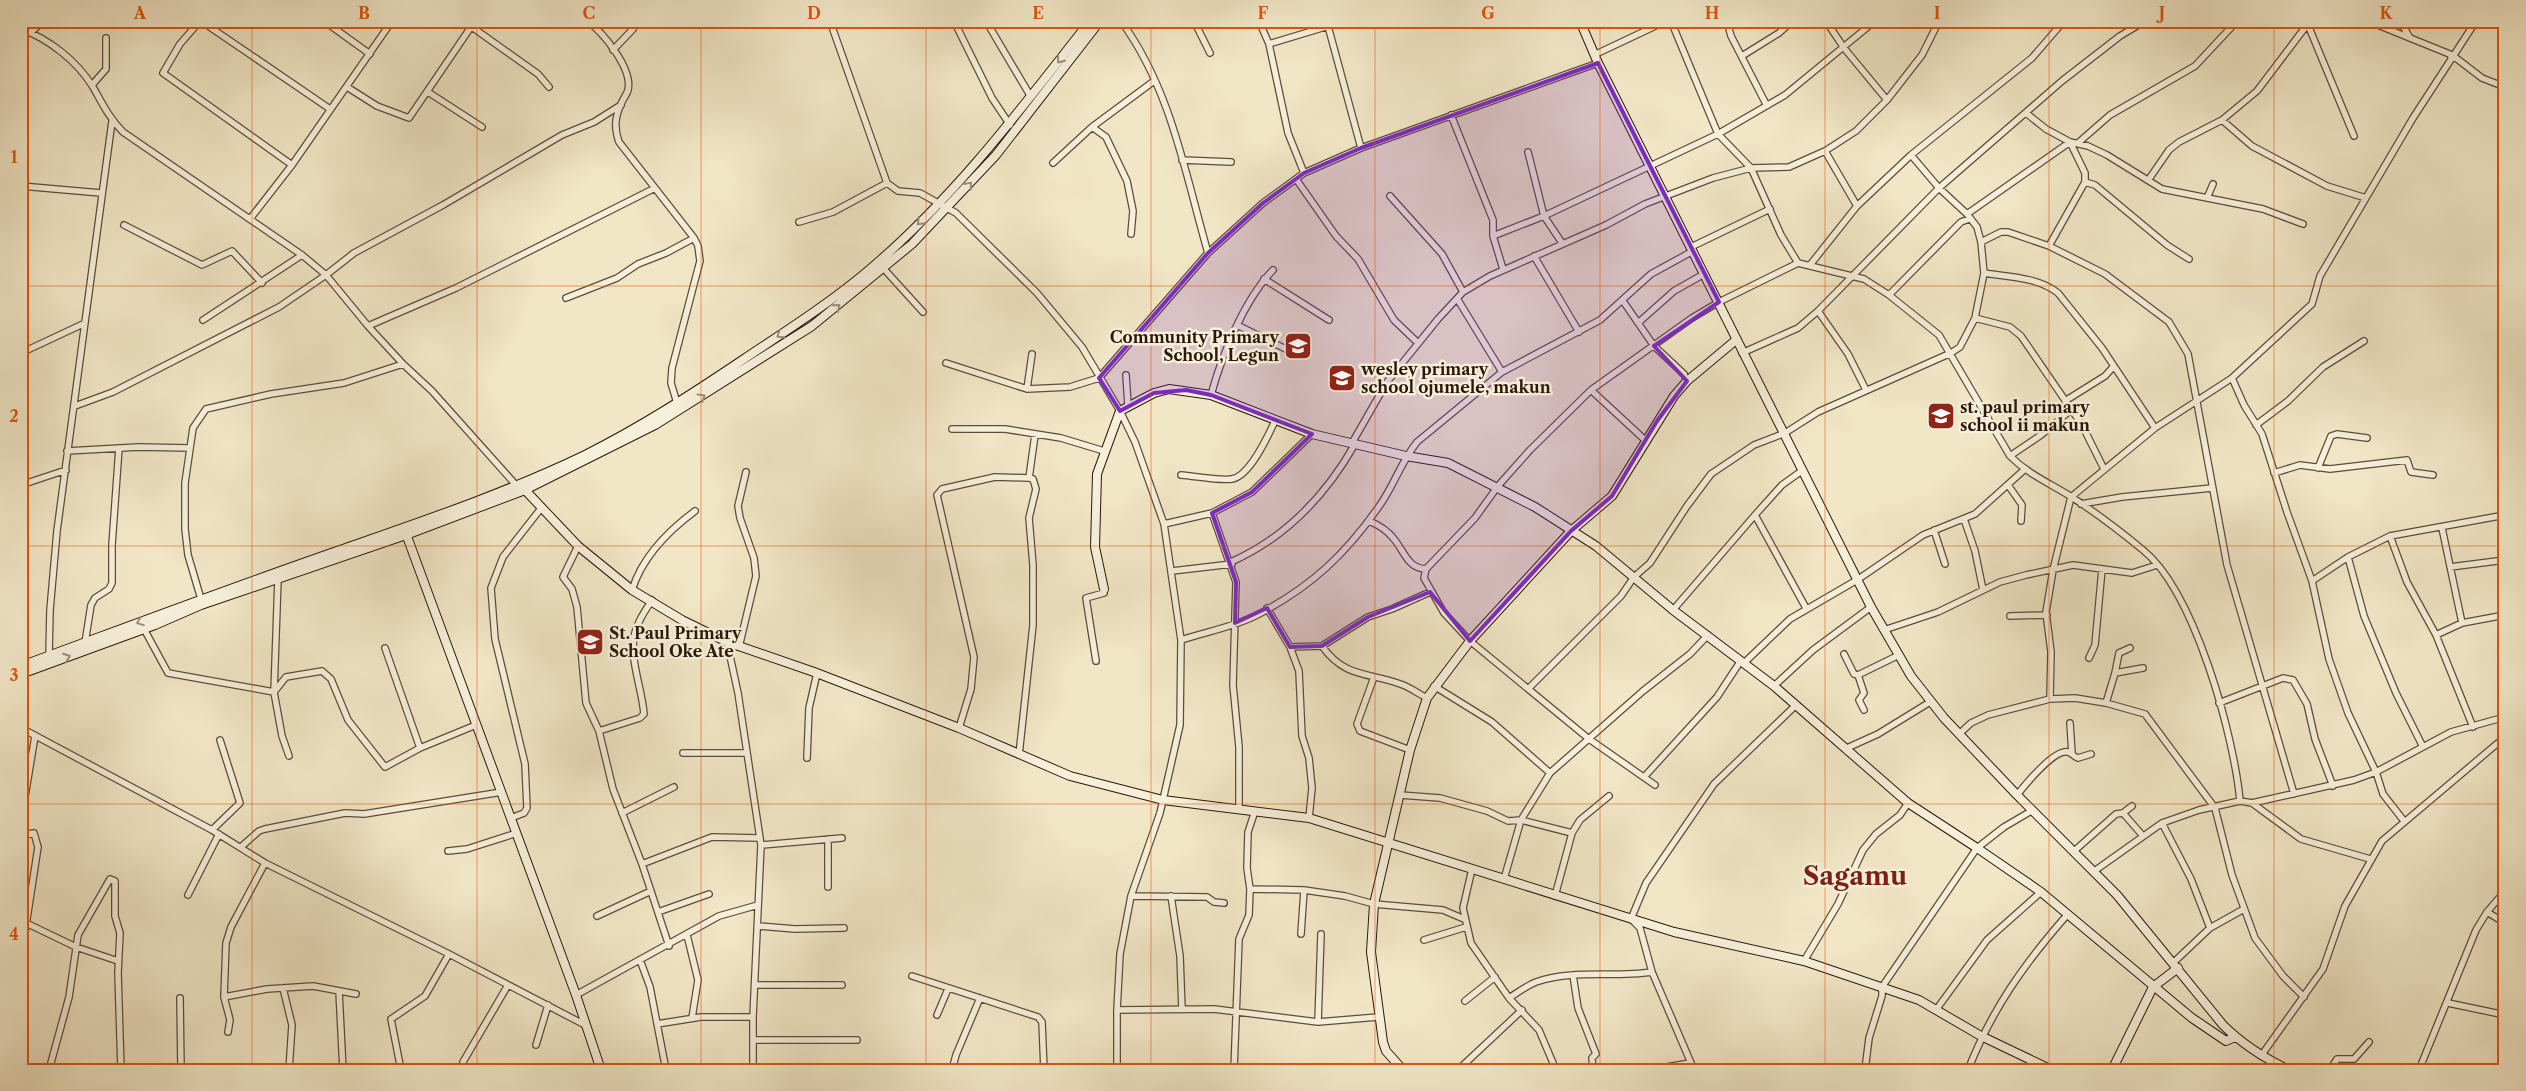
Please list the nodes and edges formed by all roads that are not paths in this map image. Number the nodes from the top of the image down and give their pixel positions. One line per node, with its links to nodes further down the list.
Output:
1 (44, 21): 35 (street)
2 (200, 21): 57 (street); 76 (street)
3 (324, 21): 42 (street)
4 (392, 21): 42 (street)
5 (587, 21): 40 (street)
6 (830, 21): 83 (street)
7 (954, 21): 62 (street)
8 (986, 21): 53 (street)
9 (1090, 21): 53 (street, one-way to 53)
10 (1100, 21): 95 (street, one-way to 10)
11 (1121, 21): 47 (street)
12 (1194, 21): 41 (street)
13 (1260, 21): 38 (street)
14 (1345, 21): 32 (street)
15 (1580, 21): 43 (street)
16 (1666, 21): 43 (street)
17 (1671, 21): 65 (street)
18 (1727, 21): 45 (street)
19 (1792, 21): 45 (street)
20 (1826, 21): 39 (street)
21 (1875, 21): 39 (street)
22 (1939, 21): 54 (street)
23 (2064, 21): 72 (street)
24 (2145, 21): 58 (street)
25 (2236, 21): 68 (street)
26 (2368, 21): 37 (street)
27 (2400, 21): 37 (street)
28 (2476, 21): 44 (street)
29 (2480, 21): 44 (street)
30 (2309, 23): 60 (street); 66 (street)
31 (474, 24): 50 (street); 52 (street)
32 (1328, 26): 38 (street); 69 (street)
33 (21, 29): 35 (street)
34 (633, 30): 40 (street)
35 (31, 32): 48 (street)
36 (106, 38): 48 (street)
37 (2410, 38): 44 (street)
38 (1269, 44): 79 (street)
39 (1844, 48): 54 (street); 55 (street)
40 (613, 50): 56 (street)
41 (1210, 53)
42 (370, 54): 49 (street)
43 (1594, 54): 46 (street)
44 (2452, 55): 51 (street); 92 (street)
45 (1742, 56): 55 (street)
46 (1598, 63): 59 (street); 77 (street)
47 (1154, 81): 63 (street); 73 (street)
48 (92, 85): 61 (street)
49 (347, 87): 52 (street); 57 (street)
50 (549, 87)
51 (2505, 87)
52 (428, 92): 64 (street)
53 (1031, 98): 62 (street)
54 (1887, 100): 70 (street)
55 (1766, 104): 65 (street)
56 (621, 105): 86 (street); 121 (street)
57 (330, 109): 76 (street)
58 (2026, 113): 67 (street); 87 (street)
59 (1451, 115): 69 (street); 104 (street)
60 (2222, 120): 81 (street); 92 (street)
61 (112, 121): 88 (street); 99 (street)
62 (1010, 125): 93 (street)
63 (1092, 126): 75 (street); 103 (street)
64 (482, 127)
65 (1718, 134): 77 (street); 78 (street)
66 (2354, 136)
67 (2070, 142): 68 (street); 82 (street); 98 (street)
68 (2078, 143): 81 (street)
69 (1361, 148): 79 (street)
70 (1824, 151): 78 (street); 94 (street)
71 (1528, 152): 97 (street)
72 (1911, 156): 87 (street); 94 (street)
73 (1182, 160): 74 (street); 110 (street)
74 (1231, 162)
75 (1053, 163)
76 (292, 165): 99 (street)
77 (1650, 168): 90 (street); 97 (street)
78 (1751, 168): 90 (street); 96 (street)
79 (1304, 173): 80 (street)
80 (1296, 179): 110 (street); 143 (street)
81 (2149, 179): 91 (street)
82 (2085, 182): 108 (street); 113 (street)
83 (887, 183): 93 (street); 100 (street)
84 (2213, 184): 91 (street)
85 (21, 186): 88 (street)
86 (655, 188): 105 (street); 139 (street)
87 (1939, 188): 98 (street); 122 (street)
88 (101, 193): 137 (street)
89 (1390, 196): 125 (street)
90 (1666, 197): 107 (street); 109 (street)
91 (2207, 198): 101 (street)
92 (2365, 199): 156 (street)
93 (939, 203): 95 (street); 164 (street, one-way to 164)
94 (1857, 206): 115 (street)
95 (948, 208): 116 (street); 155 (street)
96 (1770, 209): 109 (street); 114 (street)
97 (1544, 216): 104 (street); 107 (street)
98 (1968, 216): 106 (street); 126 (street)
99 (250, 219): 111 (street)
100 (799, 222)
101 (2304, 224)
102 (124, 225): 124 (street)
103 (1132, 234)
104 (1493, 236): 117 (street)
105 (694, 238): 127 (street); 164 (street)
106 (1981, 242): 108 (street); 119 (street)
107 (1562, 243): 112 (street)
108 (2049, 246): 162 (street)
109 (1692, 249): 120 (street); 129 (street)
110 (1208, 253): 155 (street)
111 (302, 255): 121 (street); 124 (street)
112 (1534, 256): 117 (street); 140 (street)
113 (2189, 259)
114 (1798, 263): 115 (street); 130 (street)
115 (1810, 265): 122 (street)
116 (884, 269): 132 (street); 200 (street, one-way to 116)
117 (1503, 269): 125 (street)
118 (1273, 270): 123 (street)
119 (1984, 273): 133 (street); 152 (street)
120 (1704, 274): 130 (street); 136 (street)
121 (326, 276): 139 (street); 166 (street)
122 (1851, 276): 126 (street); 131 (street)
123 (1264, 278): 135 (street); 138 (street)
124 (262, 283): 134 (street)
125 (1463, 292): 128 (street)
126 (1889, 296): 148 (street)
127 (566, 298)
128 (1458, 300): 143 (street); 153 (street)
129 (1623, 301): 136 (street); 140 (street)
130 (1719, 302): 141 (street); 144 (street)
131 (1818, 311): 145 (street); 160 (street)
132 (922, 312)
133 (1975, 318): 148 (street); 163 (street)
134 (202, 320)
135 (1329, 320)
136 (1638, 323): 144 (street)
137 (83, 324): 146 (street); 166 (street)
138 (1237, 325): 149 (street); 161 (street)
139 (368, 326): 151 (street)
140 (1579, 332): 153 (street)
141 (1736, 340): 145 (street); 157 (street)
142 (2364, 341): 170 (street)
143 (1418, 343): 178 (street)
144 (1654, 346): 157 (street); 159 (street)
145 (1742, 352): 173 (street)
146 (21, 353)
147 (1032, 354): 158 (street)
148 (1951, 354): 160 (street); 184 (street)
149 (1298, 355)
150 (946, 362): 158 (street)
151 (403, 364): 180 (street); 196 (street)
152 (2114, 366): 163 (street); 171 (street)
153 (1502, 372): 183 (street)
154 (1126, 375): 165 (street)
155 (1099, 378): 158 (street); 168 (street)
156 (2232, 378): 162 (street); 170 (street)
157 (1687, 381): 177 (street)
158 (1027, 389)
159 (1591, 390): 177 (street); 198 (street)
160 (1866, 390): 173 (street)
161 (1211, 395): 165 (street); 169 (street)
162 (2197, 399): 171 (street); 199 (street)
163 (2064, 400): 167 (street)
164 (677, 403): 196 (street)
165 (1128, 405): 168 (street)
166 (75, 406): 182 (street)
167 (2071, 410): 184 (street); 186 (street)
168 (1120, 411): 181 (street); 211 (street)
169 (1275, 421): 174 (street); 192 (street)
170 (2256, 425): 191 (street)
171 (2155, 428): 186 (street)
172 (952, 429): 175 (street)
173 (1784, 433): 188 (street); 228 (street)
174 (1312, 434): 178 (street); 205 (street)
175 (1035, 435): 181 (street); 194 (street)
176 (2367, 438): 185 (street)
177 (1645, 440): 215 (street)
178 (1353, 443): 183 (street); 220 (street)
179 (119, 448): 180 (street); 182 (street); 254 (street)
180 (190, 448): 236 (street)
181 (1104, 451): 232 (street)
182 (67, 452): 187 (street)
183 (1406, 456): 198 (street); 209 (street)
184 (2010, 456): 189 (street)
185 (2318, 468): 191 (street); 193 (street)
186 (2104, 469): 201 (street)
187 (66, 470): 195 (street); 262 (street)
188 (1803, 470): 207 (street); 230 (street)
189 (2024, 470): 197 (street); 201 (street)
190 (746, 472): 256 (street)
191 (2274, 473): 231 (street)
192 (1181, 475)
193 (2433, 475)
194 (1029, 478): 290 (street); 305 (street)
195 (21, 485)
196 (516, 485): 214 (street)
197 (2008, 485): 208 (street); 210 (street)
198 (1498, 486): 215 (street); 224 (street)
199 (2212, 488): 202 (street); 273 (street)
200 (526, 490): 203 (street); 214 (street)
201 (2071, 497): 202 (street); 226 (street)
202 (2081, 504): 222 (street)
203 (542, 507): 217 (street); 330 (street)
204 (695, 511): 233 (street)
205 (1212, 513): 211 (street); 220 (street)
206 (2505, 514): 212 (street)
207 (1755, 515): 240 (street); 241 (street)
208 (1964, 518): 213 (street); 234 (street)
209 (1369, 521): 224 (street); 239 (street)
210 (2021, 521)
211 (1164, 524): 227 (street)
212 (2442, 528): 216 (street); 223 (street)
213 (1934, 530): 221 (street); 230 (street)
214 (405, 531): 229 (street); 236 (street); 287 (street)
215 (1571, 531): 228 (street); 252 (street)
216 (2390, 536): 218 (street); 250 (street)
217 (578, 546): 233 (street); 291 (street)
218 (2348, 557): 231 (street); 297 (street)
219 (2505, 560): 223 (street)
220 (1231, 563): 227 (street); 245 (street)
221 (1945, 564)
222 (2157, 564): 225 (street); 282 (street)
223 (2450, 567): 246 (street)
224 (1426, 569): 235 (street)
225 (2102, 569): 226 (street); 263 (street)
226 (2053, 570): 234 (street); 242 (street)
227 (1172, 571): 251 (street)
228 (1634, 577): 241 (street); 276 (street)
229 (278, 579): 247 (street); 277 (street)
230 (1857, 580): 238 (street); 240 (street)
231 (2312, 581): 308 (street)
232 (1104, 589): 264 (street)
233 (632, 590): 237 (street)
234 (1983, 590): 248 (street)
235 (1430, 592): 252 (street); 255 (street)
236 (201, 599): 254 (street, one-way to 254)
237 (652, 600): 253 (street); 291 (street)
238 (1871, 607): 248 (street); 275 (street)
239 (1267, 608): 245 (street); 257 (street)
240 (1806, 608): 265 (street)
241 (1673, 610): 249 (street)
242 (2047, 615): 244 (street); 279 (street)
243 (2505, 615): 246 (street)
244 (2010, 616)
245 (1235, 623): 251 (street); 325 (street)
246 (2462, 623): 250 (street)
247 (144, 629): 270 (street, one-way to 247); 277 (street)
248 (1884, 630): 261 (street)
249 (1708, 635): 265 (street); 295 (street)
250 (2436, 635): 288 (street)
251 (1181, 640): 319 (street)
252 (1470, 641): 274 (street); 276 (street)
253 (727, 642): 256 (street); 302 (street)
254 (85, 643): 262 (street)
255 (1322, 646): 257 (street); 272 (street)
256 (739, 647): 269 (street)
257 (1290, 647): 331 (street)
258 (385, 648): 298 (street)
259 (2130, 648): 268 (street)
260 (1844, 654): 271 (street)
261 (1899, 655): 271 (street); 280 (street)
262 (49, 656): 266 (street)
263 (2089, 658)
264 (1096, 661)
265 (1742, 663): 275 (street); 310 (street)
266 (21, 666)
267 (2143, 668): 268 (street)
268 (2115, 672): 281 (street)
269 (817, 673): 290 (street); 307 (street)
270 (21, 674)
271 (1858, 675): 284 (street)
272 (1374, 676): 278 (street); 300 (street)
273 (2263, 684): 282 (street); 312 (street); 315 (street)
274 (1434, 686): 278 (street); 309 (street)
275 (1774, 686): 283 (street)
276 (1529, 688): 295 (street)
277 (274, 692): 298 (street); 306 (street)
278 (1427, 698): 300 (street)
279 (2050, 699): 281 (street); 292 (street)
280 (1930, 702): 292 (street); 299 (street)
281 (2106, 703): 324 (street)
282 (2219, 703): 320 (street)
283 (1796, 704): 299 (street); 377 (street)
284 (1864, 710)
285 (2505, 718): 288 (street)
286 (2070, 723): 303 (street)
287 (476, 725): 298 (street); 314 (street)
288 (2473, 727): 297 (street)
289 (21, 728): 293 (street)
290 (959, 728): 305 (street)
291 (599, 731): 328 (street)
292 (1959, 734): 317 (street)
293 (36, 736): 333 (street); 336 (street)
294 (2505, 737): 334 (street)
295 (1589, 739): 309 (street); 310 (street)
296 (220, 740): 336 (street)
297 (2423, 747): 308 (street)
298 (420, 748)
299 (1847, 748): 322 (street)
300 (1410, 750): 316 (street)
301 (683, 752): 302 (street)
302 (747, 753): 342 (street)
303 (2072, 754): 304 (street); 317 (street)
304 (2091, 754)
305 (1019, 755): 319 (street)
306 (289, 756)
307 (807, 758)
308 (2376, 772): 312 (street); 334 (street)
309 (1550, 774): 332 (street)
310 (1645, 776): 311 (street)
311 (1655, 785)
312 (2333, 786): 315 (street)
313 (674, 787): 328 (street)
314 (502, 792): 330 (street); 347 (street)
315 (2294, 794): 321 (street)
316 (1400, 795): 332 (street); 345 (street)
317 (2016, 795): 326 (street)
318 (1609, 796): 338 (street)
319 (1163, 800): 325 (street); 365 (street)
320 (2240, 801): 321 (street); 324 (street)
321 (2252, 802): 351 (street)
322 (1908, 803): 348 (street); 394 (street)
323 (2132, 806): 329 (street)
324 (2215, 808): 335 (street); 371 (street)
325 (1239, 810): 327 (street)
326 (2032, 810): 348 (street); 350 (street)
327 (1255, 812): 331 (street); 358 (street)
328 (622, 813): 353 (street)
329 (2123, 813): 341 (street); 350 (street)
330 (511, 818): 337 (street)
331 (1309, 818): 345 (street)
332 (1521, 820): 338 (street); 356 (street)
333 (21, 821)
334 (2404, 821): 351 (street)
335 (2162, 823): 341 (street); 383 (street)
336 (212, 830): 340 (street)
337 (517, 833): 349 (street); 409 (street)
338 (1572, 833): 367 (street)
339 (21, 834): 378 (street)
340 (219, 834): 347 (street); 364 (street)
341 (2143, 836): 355 (street)
342 (759, 838): 346 (street); 353 (street)
343 (842, 838): 344 (street)
344 (828, 839): 346 (street); 357 (street)
345 (1389, 842): 354 (street); 370 (street)
346 (761, 845): 369 (street)
347 (241, 847): 352 (street)
348 (1977, 848): 362 (street); 403 (street)
349 (448, 851)
350 (2073, 852): 355 (street)
351 (2370, 859): 411 (street)
352 (265, 862): 390 (street); 410 (street)
353 (642, 864): 360 (street)
354 (1472, 870): 356 (street); 376 (street)
355 (2093, 872): 395 (street)
356 (1504, 879): 367 (street)
357 (828, 886)
358 (1250, 889): 359 (street); 422 (street)
359 (1304, 890): 370 (street); 384 (street)
360 (651, 891): 372 (street); 375 (street)
361 (2505, 891): 373 (street)
362 (2041, 892): 374 (street); 421 (street)
363 (709, 894): 372 (street)
364 (188, 895)
365 (1131, 896): 366 (street); 418 (street)
366 (1171, 896): 368 (street); 419 (street)
367 (1555, 896): 377 (street)
368 (1224, 903)
369 (758, 904): 380 (street); 386 (street)
370 (1374, 904): 376 (street); 425 (street)
371 (2244, 909): 383 (street); 411 (street)
372 (658, 912): 388 (street)
373 (2487, 912): 379 (street); 416 (street)
374 (2067, 915): 404 (street); 432 (street)
375 (598, 916)
376 (1464, 919): 381 (street)
377 (1632, 919): 394 (street); 396 (street)
378 (26, 923): 389 (street); 391 (street)
379 (2505, 923)
380 (758, 926): 382 (street); 401 (street)
381 (1466, 927): 387 (street); 399 (street)
382 (844, 928)
383 (2210, 928): 395 (street)
384 (1301, 934)
385 (1321, 934): 428 (street)
386 (687, 935): 388 (street); 426 (street)
387 (1424, 940)
388 (669, 946): 392 (street)
389 (76, 947): 393 (street); 393 (street); 443 (street)
390 (449, 954): 400 (street); 448 (street)
391 (21, 958)
392 (640, 960): 409 (street); 429 (street)
393 (118, 961): 444 (street)
394 (1804, 961): 403 (street)
395 (2176, 965): 404 (street); 433 (street)
396 (1652, 972): 397 (street); 440 (street)
397 (1573, 975): 414 (street); 458 (street)
398 (912, 976): 406 (street)
399 (1495, 978): 414 (street); 415 (street)
400 (508, 984): 417 (street); 439 (street)
401 (756, 985): 402 (street); 427 (street)
402 (842, 985)
403 (1882, 987): 421 (street); 461 (street)
404 (2153, 987): 433 (street); 464 (street)
405 (283, 988): 407 (street); 410 (street); 446 (street)
406 (948, 988): 413 (street); 423 (street)
407 (339, 991): 408 (street); 447 (street)
408 (356, 994)
409 (576, 995): 430 (street)
410 (224, 997): 431 (street)
411 (2304, 997): 438 (street)
412 (180, 998): 445 (street)
413 (980, 998): 451 (street); 452 (street)
414 (1509, 998): 420 (street)
415 (1465, 1001)
416 (2448, 1003): 424 (street); 467 (street)
417 (548, 1006): 430 (street); 437 (street)
418 (1116, 1010): 419 (street); 453 (street)
419 (1182, 1010): 422 (street)
420 (1522, 1010): 456 (street); 457 (street)
421 (1936, 1010): 432 (street)
422 (1237, 1011): 428 (street); 454 (street)
423 (937, 1015)
424 (2505, 1016)
425 (1378, 1017): 428 (street); 455 (street)
426 (692, 1018): 427 (street); 429 (street)
427 (753, 1018): 434 (street)
428 (1318, 1022)
429 (657, 1024): 449 (street)
430 (587, 1026): 441 (street)
431 (228, 1032)
432 (1982, 1036): 462 (street); 463 (street)
433 (2235, 1037): 438 (street)
434 (753, 1040): 435 (street); 450 (street)
435 (857, 1040)
436 (2369, 1042): 466 (street)
437 (536, 1044)
438 (2261, 1056): 465 (street)
439 (463, 1062)
440 (1690, 1063): 442 (street); 460 (street)
441 (599, 1069)
442 (1661, 1069): 459 (street)
443 (49, 1070)
444 (121, 1070)
445 (181, 1070)
446 (289, 1070)
447 (343, 1070)
448 (401, 1070)
449 (666, 1070)
450 (753, 1070)
451 (952, 1070)
452 (1044, 1070)
453 (1117, 1070)
454 (1234, 1070)
455 (1403, 1070)
456 (1458, 1070)
457 (1556, 1070)
458 (1593, 1070)
459 (1649, 1070)
460 (1694, 1070)
461 (1865, 1070)
462 (1968, 1070)
463 (2052, 1070)
464 (2112, 1070)
465 (2289, 1070)
466 (2330, 1070)
467 (2419, 1070)

